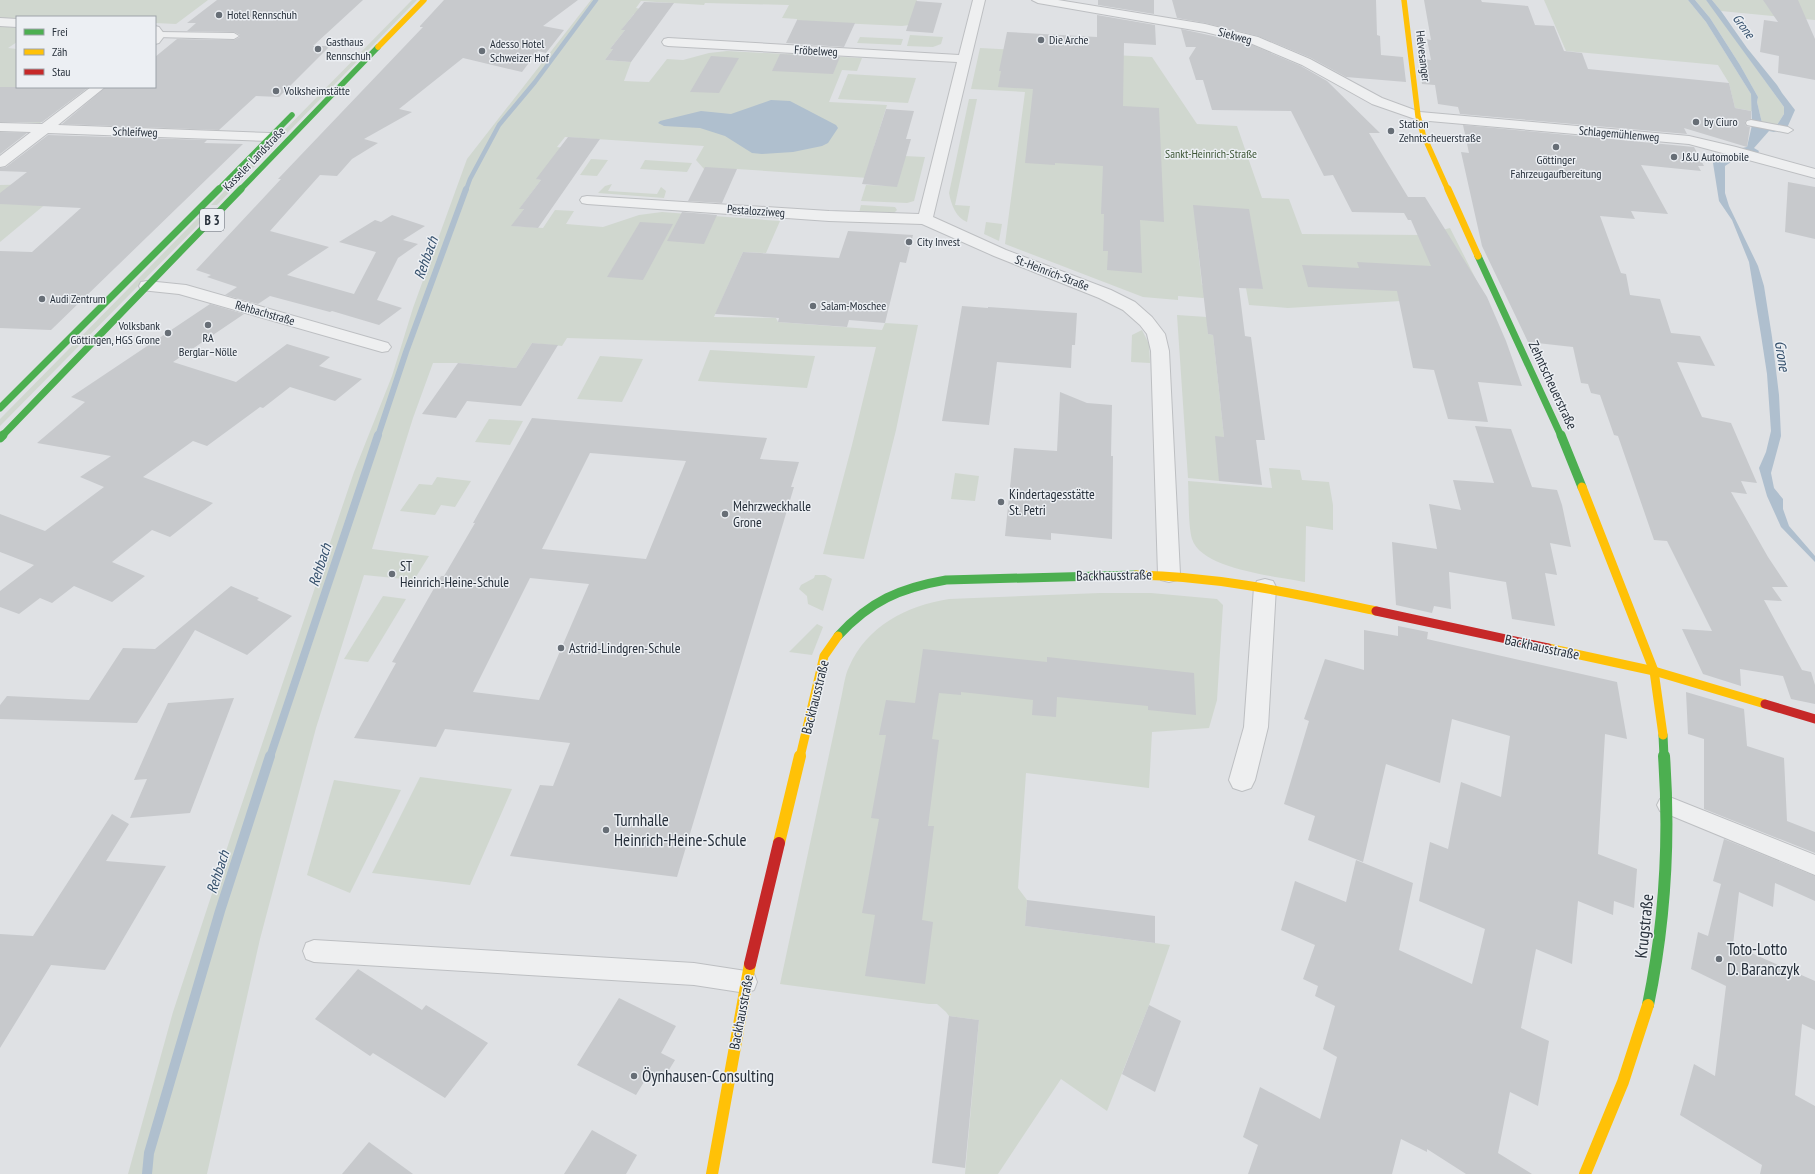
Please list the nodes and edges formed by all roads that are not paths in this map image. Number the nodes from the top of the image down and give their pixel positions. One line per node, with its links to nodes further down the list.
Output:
1 (424, 0): 23 (street, Kasseler Landstraße / B 3)
2 (979, 0): 10 (street)
3 (1038, 0): 13 (street, Siekweg)
4 (1404, 0): 13 (street, Helvesanger)
5 (0, 22): 6 (street)
6 (16, 23)
7 (156, 35): 8 (lane)
8 (234, 36)
9 (668, 42): 10 (street, Fröbelweg)
10 (964, 59): 22 (street)
11 (98, 88): 16 (street)
12 (298, 109): 18 (street, Kasseler Landstraße / B 3)
13 (1418, 116): 20 (street, Schlagemühlenweg); 29 (street, Zehntscheuerstraße)
14 (1751, 123): 17 (lane)
15 (0, 127): 16 (street, Schleifweg)
16 (45, 129): 18 (street, Schleifweg); 19 (street)
17 (1788, 130)
18 (270, 137): 25 (street, Kasseler Landstraße / B 3)
19 (0, 163)
20 (1815, 174)
21 (587, 200): 22 (street, Pestalozziweg)
22 (926, 219): 27 (street, St.-Heinrich-Straße)
23 (147, 286): 24 (street, Rehbachstraße); 26 (street, Kasseler Landstraße / B 3)
24 (382, 348)
25 (0, 408)
26 (0, 438)
27 (1169, 574): 28 (street, Backhausstraße); 35 (street, Backhausstraße)
28 (1265, 587): 29 (street, Backhausstraße); 31 (street)
29 (1654, 671): 30 (street, Backhausstraße); 32 (street, Krugstraße)
30 (1815, 719)
31 (1242, 780)
32 (1667, 805): 33 (lane); 37 (street, Krugstraße)
33 (1815, 865)
34 (314, 951): 35 (lane)
35 (746, 982): 36 (street, Backhausstraße)
36 (712, 1174)
37 (1586, 1174)

